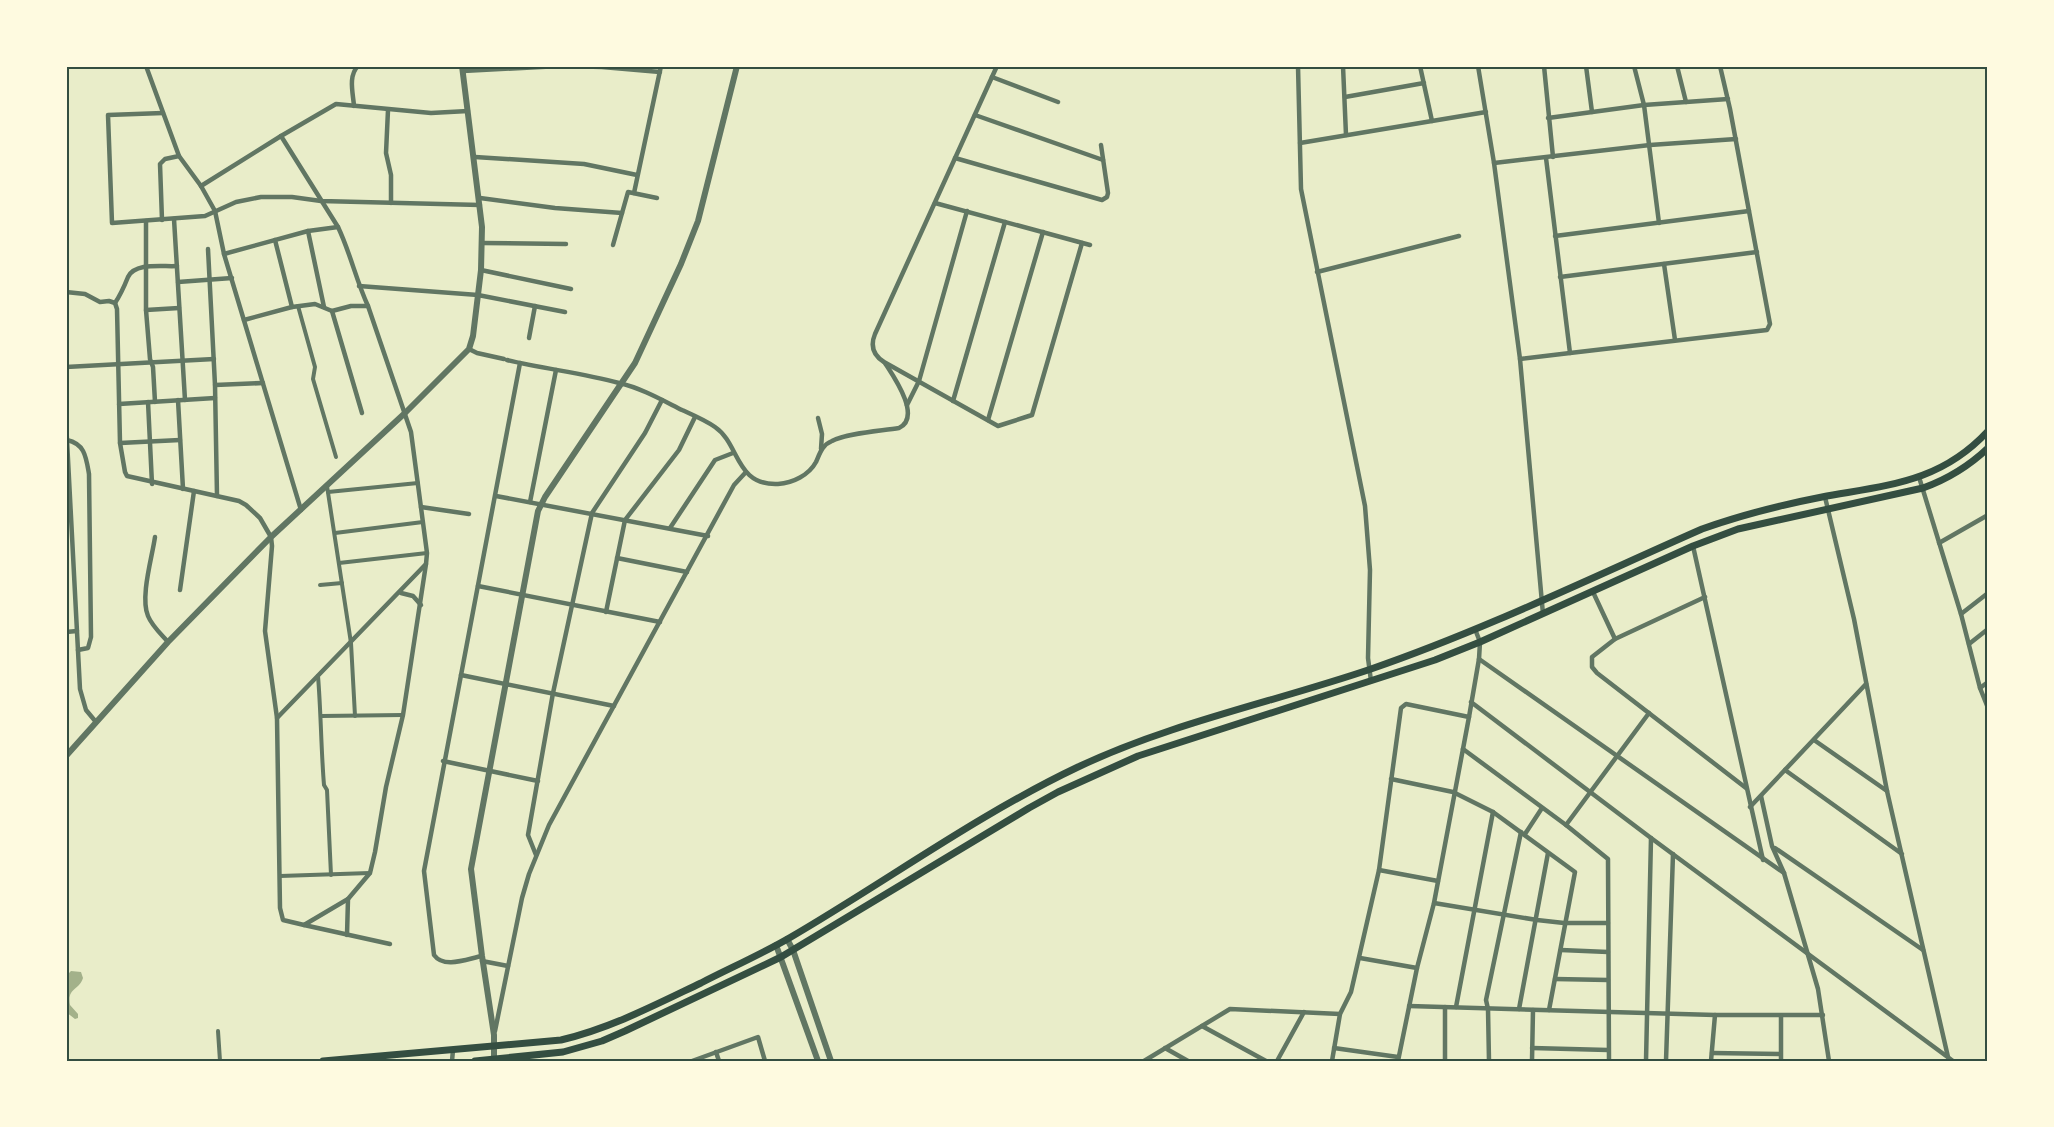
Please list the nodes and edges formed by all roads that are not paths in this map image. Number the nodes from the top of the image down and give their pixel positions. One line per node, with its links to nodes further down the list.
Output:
1 (146, 66): 30 (street)
2 (358, 66): 25 (street)
3 (560, 66): 16 (street)
4 (566, 66): 17 (street)
5 (737, 66): 116 (street)
6 (997, 66): 18 (street)
7 (1298, 66): 37 (street)
8 (1343, 66): 20 (street)
9 (1420, 66): 19 (street)
10 (1478, 66): 28 (street)
11 (1544, 66): 32 (street)
12 (1586, 66): 29 (street)
13 (1634, 66): 24 (street)
14 (1677, 66): 23 (street)
15 (1720, 66): 21 (street)
16 (462, 68): 27 (street)
17 (661, 69): 47 (street)
18 (992, 77): 22 (street); 31 (street)
19 (1424, 83): 20 (street); 33 (street)
20 (1345, 97): 35 (street)
21 (1728, 99): 23 (street); 36 (street)
22 (1058, 102)
23 (1686, 102): 24 (street)
24 (1644, 105): 29 (street); 38 (street)
25 (354, 106): 26 (street); 34 (street)
26 (388, 110): 27 (street); 53 (street)
27 (468, 111): 41 (street)
28 (1486, 112): 33 (street); 46 (street)
29 (1592, 112): 32 (street)
30 (163, 113): 40 (street); 61 (street)
31 (975, 115): 43 (street); 45 (street)
32 (1548, 118): 42 (street)
33 (1432, 121): 35 (street)
34 (281, 135): 48 (street); 51 (street)
35 (1346, 135): 37 (street)
36 (1736, 139): 38 (street); 56 (street)
37 (1300, 143): 82 (street)
38 (1650, 145): 42 (street); 63 (street)
39 (1101, 146): 45 (street)
40 (179, 156): 48 (street); 60 (street)
41 (475, 157): 47 (street); 52 (street)
42 (1553, 157): 44 (street)
43 (955, 158): 45 (street); 54 (street)
44 (1546, 158): 46 (street); 68 (street)
45 (1103, 160)
46 (1494, 163): 106 (street)
47 (637, 175): 49 (street)
48 (201, 186): 55 (street)
49 (634, 193): 50 (street); 58 (street)
50 (657, 198)
51 (321, 201): 53 (street); 55 (street); 64 (street)
52 (480, 201): 53 (street); 58 (street); 70 (street)
53 (391, 203)
54 (935, 203): 57 (street); 108 (street)
55 (215, 211): 59 (street); 77 (street)
56 (1749, 211): 63 (street); 76 (street)
57 (967, 212): 62 (street); 114 (street)
58 (622, 213): 73 (street)
59 (174, 219): 60 (street); 79 (street)
60 (162, 220): 61 (street)
61 (146, 221): 80 (street)
62 (1005, 222): 66 (street); 122 (street)
63 (1659, 223): 68 (street)
64 (338, 227): 65 (street); 87 (street)
65 (308, 231): 69 (street); 95 (street)
66 (1043, 232): 71 (street); 131 (street)
67 (1459, 236): 82 (street)
68 (1555, 236): 83 (street)
69 (275, 240): 77 (street); 92 (street)
70 (482, 243): 72 (street); 81 (street)
71 (1082, 243): 74 (street); 131 (street)
72 (566, 244)
73 (613, 245)
74 (1090, 245)
75 (208, 249): 85 (street)
76 (1756, 252): 78 (street); 102 (street)
77 (224, 254): 84 (street)
78 (1664, 264): 83 (street); 102 (street)
79 (177, 266): 80 (street); 86 (street)
80 (145, 267): 91 (street); 97 (street)
81 (481, 270): 88 (street); 90 (street)
82 (1317, 272): 203 (street)
83 (1560, 277): 104 (street)
84 (232, 278): 85 (street); 100 (street)
85 (209, 281): 86 (street); 105 (street)
86 (178, 282): 96 (street)
87 (358, 286): 90 (street); 93 (street)
88 (571, 289)
89 (66, 292): 91 (street)
90 (478, 295): 94 (street); 103 (street)
91 (115, 303): 111 (street)
92 (295, 306): 95 (street); 100 (street); 141 (street)
93 (368, 306): 98 (street); 128 (street)
94 (535, 306): 99 (street); 101 (street)
95 (324, 307): 98 (street)
96 (179, 308): 97 (street); 107 (street)
97 (146, 310): 109 (street)
98 (332, 310): 127 (street)
99 (565, 312)
100 (244, 320): 115 (street)
101 (529, 338)
102 (1675, 340): 104 (street)
103 (469, 349): 110 (street); 128 (street)
104 (1570, 353): 106 (street)
105 (214, 359): 107 (street); 117 (street)
106 (1520, 359): 185 (street)
107 (183, 360): 109 (street); 121 (street)
108 (884, 362): 114 (street); 126 (street)
109 (151, 363): 111 (street); 124 (street)
110 (520, 363): 113 (street); 151 (street)
111 (120, 364): 112 (street); 125 (street)
112 (66, 367)
113 (555, 370): 116 (street); 153 (street)
114 (919, 381): 122 (street); 126 (street)
115 (263, 383): 117 (street); 157 (street)
116 (622, 383): 119 (street); 154 (street)
117 (215, 385): 118 (street)
118 (215, 398): 121 (street); 150 (street)
119 (662, 399): 129 (street); 158 (street)
120 (178, 400): 121 (street); 124 (street); 135 (street)
121 (185, 400)
122 (953, 401): 131 (street)
123 (148, 402): 124 (street); 125 (street); 136 (street)
124 (155, 402)
125 (119, 404): 137 (street)
126 (907, 405): 139 (street)
127 (362, 412)
128 (405, 413): 144 (street); 148 (street)
129 (695, 417): 140 (street); 161 (street)
130 (818, 418): 139 (street)
131 (988, 420)
132 (66, 421): 134 (street)
133 (1988, 431): 143 (main road)
134 (67, 440): 163 (street); 201 (street)
135 (180, 440): 136 (street); 147 (street)
136 (150, 442): 137 (street); 145 (street)
137 (120, 443): 145 (street)
138 (1988, 448): 146 (main road)
139 (821, 449): 142 (street)
140 (733, 453): 142 (street); 164 (street)
141 (336, 457)
142 (746, 472): 166 (street)
143 (1919, 477): 146 (street); 152 (main road)
144 (418, 483): 148 (street); 155 (street)
145 (152, 484): 147 (street)
146 (1923, 488): 156 (main road); 169 (street)
147 (183, 489): 149 (street)
148 (328, 489): 157 (street); 165 (street)
149 (194, 491): 150 (street); 179 (street)
150 (217, 496): 168 (street)
151 (496, 496): 153 (street); 178 (street)
152 (1825, 497): 156 (street); 185 (main road)
153 (530, 502): 154 (street)
154 (540, 504): 158 (street); 183 (street)
155 (421, 507): 159 (street); 162 (street)
156 (1827, 508): 170 (main road); 209 (street)
157 (301, 510): 168 (street)
158 (592, 513): 161 (street); 187 (street)
159 (469, 514)
160 (1988, 515): 169 (street)
161 (625, 520): 164 (street); 172 (street)
162 (423, 522): 165 (street); 171 (street)
163 (69, 523): 194 (street)
164 (670, 528): 166 (street)
165 (335, 533): 173 (street)
166 (708, 536): 175 (street)
167 (155, 537): 197 (street)
168 (271, 537): 197 (street); 220 (street)
169 (1939, 543): 190 (street)
170 (1693, 546): 180 (main road); 184 (street)
171 (427, 554): 173 (street); 174 (street)
172 (617, 558): 175 (street); 188 (street)
173 (339, 563): 176 (street)
174 (426, 564): 182 (street); 186 (street)
175 (687, 572): 191 (street)
176 (342, 583): 177 (street); 199 (street)
177 (320, 585)
178 (478, 586): 183 (street); 204 (street)
179 (180, 590)
180 (1593, 592): 189 (main road); 196 (street)
181 (1988, 592): 190 (street)
182 (400, 593): 186 (street); 199 (street)
183 (523, 595): 187 (street); 208 (street)
184 (1705, 597): 196 (street); 233 (street)
185 (1542, 600): 189 (street); 192 (main road)
186 (420, 605): 216 (street)
187 (571, 605): 188 (street); 211 (street)
188 (606, 612): 191 (street)
189 (1543, 614): 198 (main road)
190 (1961, 614): 200 (street)
191 (660, 622): 213 (street)
192 (1475, 629): 198 (street); 203 (main road)
193 (1988, 629): 200 (street)
194 (77, 631): 195 (street); 201 (street)
195 (66, 632)
196 (1615, 639): 215 (street)
197 (168, 642): 221 (street)
198 (1480, 642): 202 (street); 206 (main road)
199 (351, 643): 205 (street); 218 (street)
200 (1969, 644): 210 (street)
201 (78, 650): 221 (street)
202 (1479, 658): 212 (street); 227 (street)
203 (1369, 669): 206 (street); 223 (main road)
204 (461, 675): 208 (street); 228 (street)
205 (318, 676): 217 (street); 220 (street)
206 (1371, 681): 226 (main road)
207 (1988, 682): 210 (street)
208 (507, 684): 211 (street); 230 (street)
209 (1866, 684): 222 (street); 234 (street)
210 (1980, 688): 214 (street)
211 (554, 693): 213 (street); 232 (street)
212 (1471, 702): 219 (street); 236 (street)
213 (614, 705): 250 (street)
214 (1988, 708)
215 (1649, 713): 227 (street); 233 (street)
216 (403, 715): 218 (street); 255 (street)
217 (321, 716): 218 (street); 257 (street)
218 (355, 716)
219 (1469, 717): 224 (street); 231 (street)
220 (277, 718): 258 (street)
221 (96, 722): 225 (street)
222 (1814, 740): 229 (street); 234 (street)
223 (1134, 744): 226 (main road); 241 (main road)
224 (1463, 749): 235 (street); 239 (street)
225 (66, 756)
226 (1138, 756): 243 (main road)
227 (1617, 756): 236 (street); 252 (street)
228 (443, 761): 230 (street); 279 (street)
229 (1785, 770): 237 (street); 251 (street)
230 (488, 771): 232 (street); 279 (street)
231 (1391, 779): 235 (street); 254 (street)
232 (538, 781): 250 (street)
233 (1746, 788): 238 (street)
234 (1887, 791): 251 (street)
235 (1454, 792): 240 (street); 259 (street)
236 (1591, 792): 242 (street); 245 (street)
237 (1761, 796): 238 (street); 246 (street)
238 (1750, 807): 252 (street)
239 (1542, 808): 242 (street); 244 (street)
240 (1493, 812): 244 (street); 262 (street)
241 (977, 822): 243 (main road); 248 (main road)
242 (1566, 825): 266 (street)
243 (984, 833): 253 (main road)
244 (1523, 833): 247 (street); 263 (street)
245 (1651, 838): 249 (street); 293 (street)
246 (1772, 846): 256 (street); 274 (street)
247 (1548, 853): 264 (street); 265 (street)
248 (926, 854): 253 (main road); 269 (main road)
249 (1673, 854): 276 (street); 294 (street)
250 (536, 855): 280 (street)
251 (1903, 855): 274 (street)
252 (1763, 860): 256 (street)
253 (933, 865): 272 (main road)
254 (1378, 870): 259 (street); 278 (street)
255 (370, 873): 257 (street); 260 (street)
256 (1784, 873): 276 (street)
257 (331, 875): 258 (street)
258 (280, 876): 267 (street)
259 (1438, 881): 261 (street)
260 (348, 899): 267 (street); 268 (street)
261 (1434, 903): 262 (street); 281 (street)
262 (1474, 910): 263 (street); 286 (street)
263 (1505, 915): 264 (street); 287 (street)
264 (1536, 920): 265 (street); 288 (street)
265 (1564, 923): 266 (street); 273 (street)
266 (1608, 923): 275 (street)
267 (304, 925): 268 (street)
268 (346, 934): 270 (street)
269 (787, 939): 271 (main road); 272 (street)
270 (390, 944)
271 (776, 945): 277 (street); 302 (main road)
272 (793, 950): 277 (main road); 324 (street)
273 (1561, 950): 275 (street); 282 (street)
274 (1924, 951): 315 (street)
275 (1608, 952): 283 (street)
276 (1806, 952): 297 (street); 315 (street)
277 (781, 957): 314 (main road); 323 (street)
278 (1360, 958): 281 (street); 295 (street)
279 (482, 959): 280 (street); 301 (street)
280 (508, 966): 301 (street)
281 (1417, 968): 284 (street)
282 (1555, 979): 283 (street); 290 (street)
283 (1608, 980): 292 (street)
284 (1409, 1006): 285 (street); 313 (street)
285 (1445, 1007): 286 (street); 330 (street)
286 (1456, 1007): 287 (street)
287 (1488, 1009): 288 (street); 331 (street)
288 (1519, 1009): 289 (street)
289 (1533, 1010): 290 (street); 305 (street)
290 (1549, 1010): 292 (street)
291 (1304, 1012): 295 (street); 299 (street); 328 (street)
292 (1608, 1012): 293 (street); 307 (street)
293 (1646, 1012): 294 (street); 334 (street)
294 (1668, 1013): 296 (street); 335 (street)
295 (1340, 1014): 304 (street)
296 (1715, 1015): 298 (street); 309 (street)
297 (1822, 1015): 298 (street); 311 (street)
298 (1781, 1016): 310 (street)
299 (1202, 1026): 303 (street); 327 (street)
300 (218, 1031): 316 (street)
301 (494, 1035): 302 (street)
302 (494, 1047): 306 (main road); 314 (street)
303 (1165, 1048): 325 (street); 326 (street)
304 (1334, 1048): 313 (street); 329 (street)
305 (1532, 1048): 307 (street); 332 (street)
306 (453, 1050): 312 (main road); 318 (street)
307 (1608, 1050): 333 (street)
308 (716, 1052): 320 (street); 321 (street); 322 (street)
309 (1712, 1053): 310 (street); 336 (street)
310 (1780, 1054): 337 (street)
311 (1828, 1058): 338 (street)
312 (359, 1059): 317 (main road)
313 (1398, 1059)
314 (494, 1060): 319 (main road)
315 (1950, 1060)
316 (220, 1061)
317 (323, 1061)
318 (452, 1061)
319 (475, 1061)
320 (692, 1061)
321 (719, 1061)
322 (765, 1061)
323 (818, 1061)
324 (831, 1061)
325 (1144, 1061)
326 (1188, 1061)
327 (1266, 1061)
328 (1277, 1061)
329 (1332, 1061)
330 (1445, 1061)
331 (1489, 1061)
332 (1532, 1061)
333 (1609, 1061)
334 (1646, 1061)
335 (1666, 1061)
336 (1711, 1061)
337 (1780, 1061)
338 (1836, 1061)

